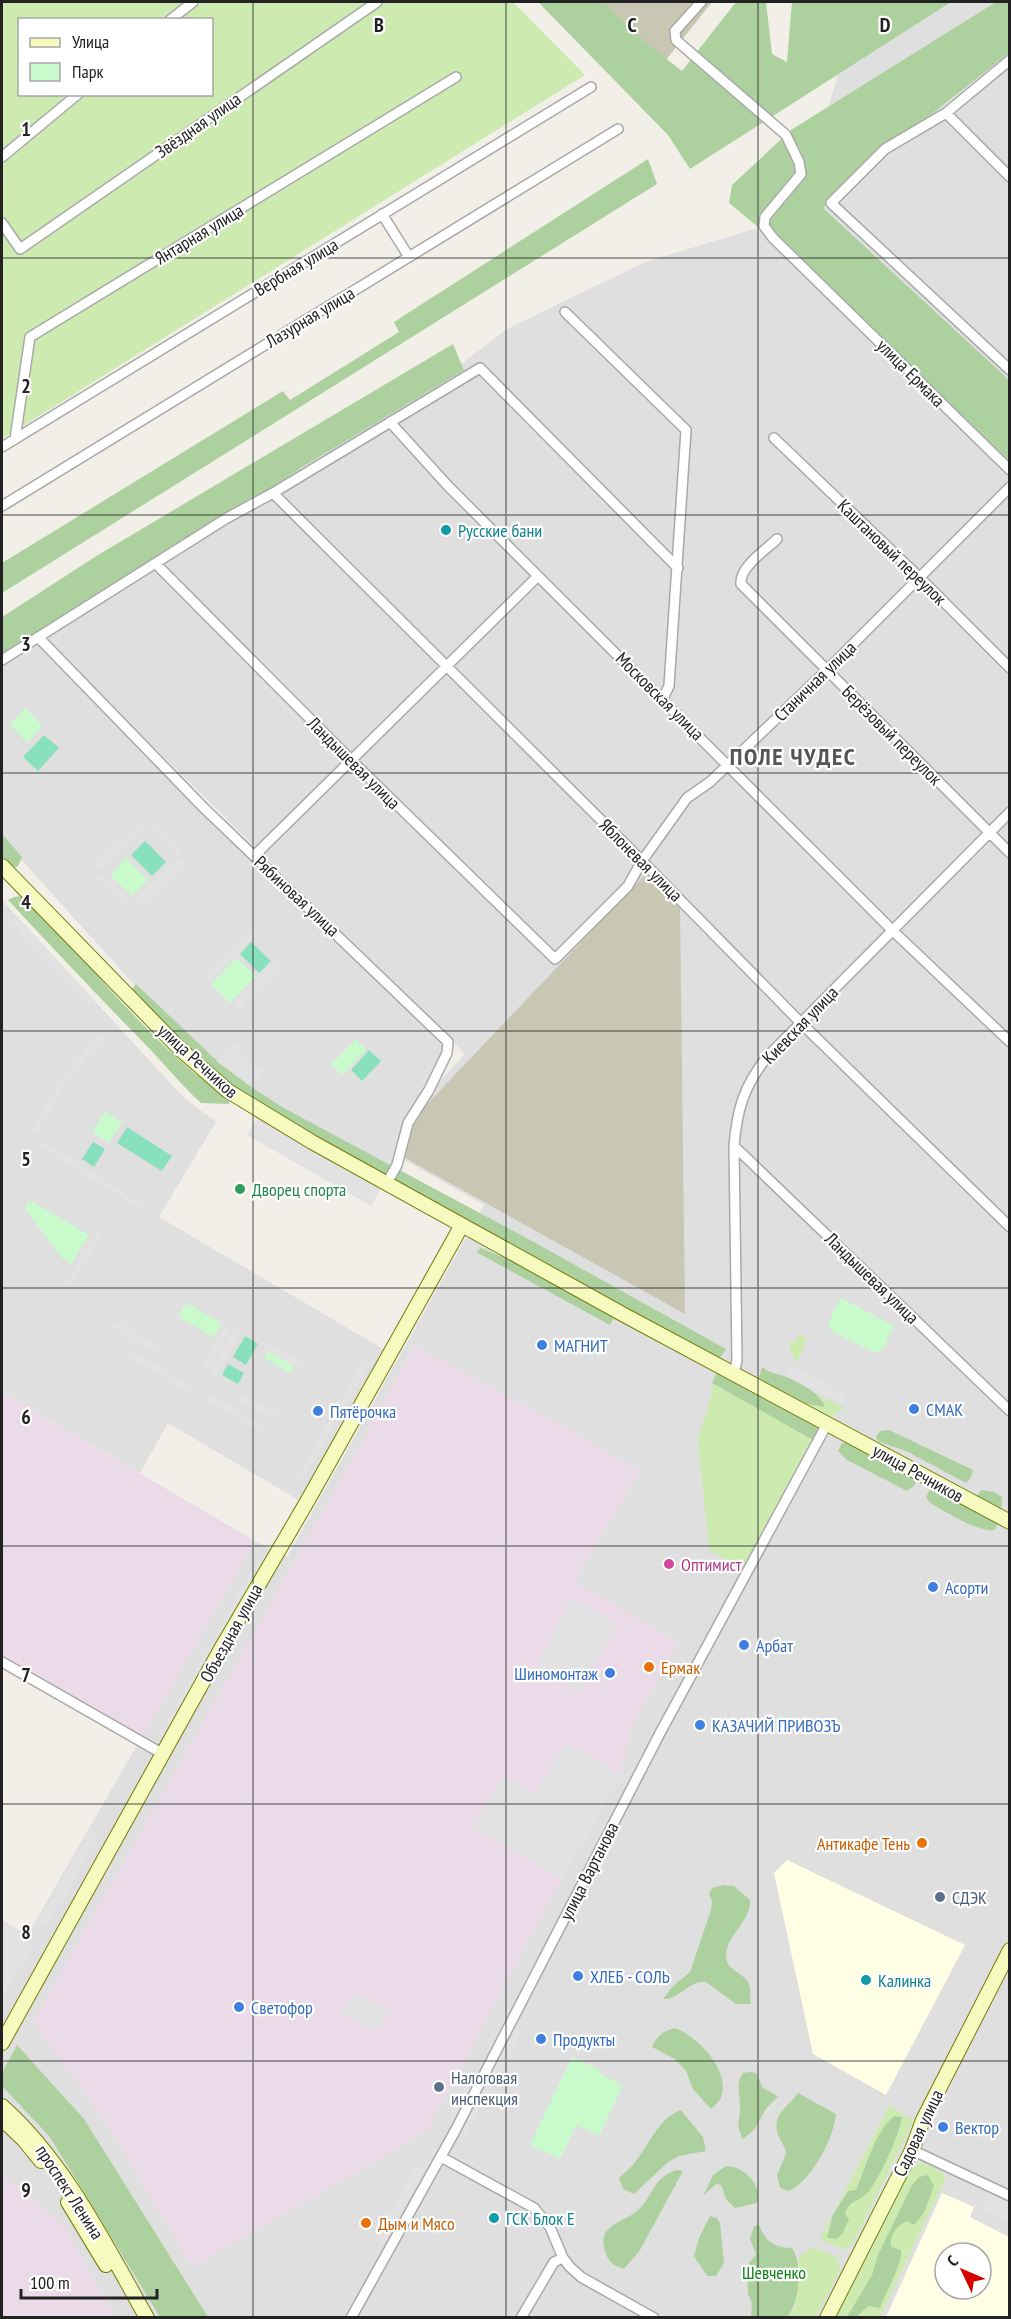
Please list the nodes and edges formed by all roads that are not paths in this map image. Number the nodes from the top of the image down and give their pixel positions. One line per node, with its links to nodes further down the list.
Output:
1 (193, 2): 4 (street)
2 (377, 2): 14 (street, Звёздная улица)
3 (702, 2): 22 (street, улица Ермака)
4 (173, 18)
5 (1010, 60): 9 (street)
6 (456, 77): 20 (street, Янтарная улица)
7 (591, 87): 13 (street, Вербная улица)
8 (76, 96): 11 (street)
9 (946, 113): 12 (street); 17 (street)
10 (618, 129): 15 (street, Лазурная улица)
11 (2, 157)
12 (1010, 177)
13 (382, 214): 15 (street); 20 (street, Вербная улица)
14 (2, 223)
15 (409, 257): 25 (street, Лазурная улица)
16 (565, 312): 28 (street)
17 (1010, 370)
18 (390, 422): 24 (street); 28 (street); 29 (street, Московская улица)
19 (774, 438): 30 (street, Каштановый переулок)
20 (15, 439): 21 (street, Вербная улица)
21 (2, 447)
22 (1010, 470)
23 (1010, 486): 30 (street, Станичная улица)
24 (273, 493): 27 (street); 33 (street, Яблоневая улица)
25 (2, 506)
26 (777, 539): 35 (street, Берёзовый переулок)
27 (156, 564): 31 (street); 37 (street, Ландышевая улица)
28 (678, 568): 36 (street)
29 (538, 576): 33 (street); 36 (street, Московская улица)
30 (919, 577): 34 (street, Каштановый переулок); 35 (street, Станичная улица)
31 (38, 637): 32 (street); 42 (street, Рябиновая улица)
32 (2, 660)
33 (446, 668): 37 (street); 43 (street, Яблоневая улица)
34 (1010, 668)
35 (827, 670): 38 (street, Станичная улица); 40 (street, Берёзовый переулок)
36 (663, 698): 38 (street, Московская улица)
37 (351, 760): 42 (street); 46 (street, Ландышевая улица)
38 (728, 764): 43 (street, Станичная улица); 45 (street, Московская улица)
39 (1010, 812): 40 (street, Киевская улица)
40 (989, 833): 41 (street, Берёзовый переулок); 45 (street, Киевская улица)
41 (1010, 853)
42 (254, 856): 50 (street, Рябиновая улица)
43 (642, 861): 46 (street, Станичная улица); 47 (street, Яблоневая улица)
44 (2, 866): 50 (main road, улица Речников)
45 (893, 931): 47 (street, Киевская улица); 48 (street, Московская улица)
46 (555, 959)
47 (801, 1023): 49 (street, Киевская улица); 52 (street, Яблоневая улица)
48 (1010, 1042)
49 (734, 1146): 53 (street, Киевская улица); 54 (street, Ландышевая улица)
50 (387, 1183): 51 (main road, улица Речников)
51 (462, 1226): 53 (main road, улица Речников); 58 (main road, Объездная улица)
52 (1010, 1227)
53 (734, 1374): 55 (main road, улица Речников)
54 (1010, 1411)
55 (827, 1424): 56 (main road, улица Речников); 64 (street, улица Вартанова)
56 (1010, 1522)
57 (2, 1662): 58 (street)
58 (163, 1754): 60 (main road, Объездная улица)
59 (1010, 1950): 63 (main road, Садовая улица)
60 (2, 2043)
61 (2, 2106): 68 (main road, проспект Ленина)
62 (2, 2119): 67 (main road, проспект Ленина)
63 (912, 2150): 65 (street); 72 (main road, Садовая улица)
64 (441, 2157): 66 (street); 69 (street, улица Вартанова)
65 (1010, 2196)
66 (563, 2258): 70 (street); 71 (street)
67 (137, 2318)
68 (147, 2318)
69 (351, 2318)
70 (521, 2318)
71 (654, 2318)
72 (827, 2318)

